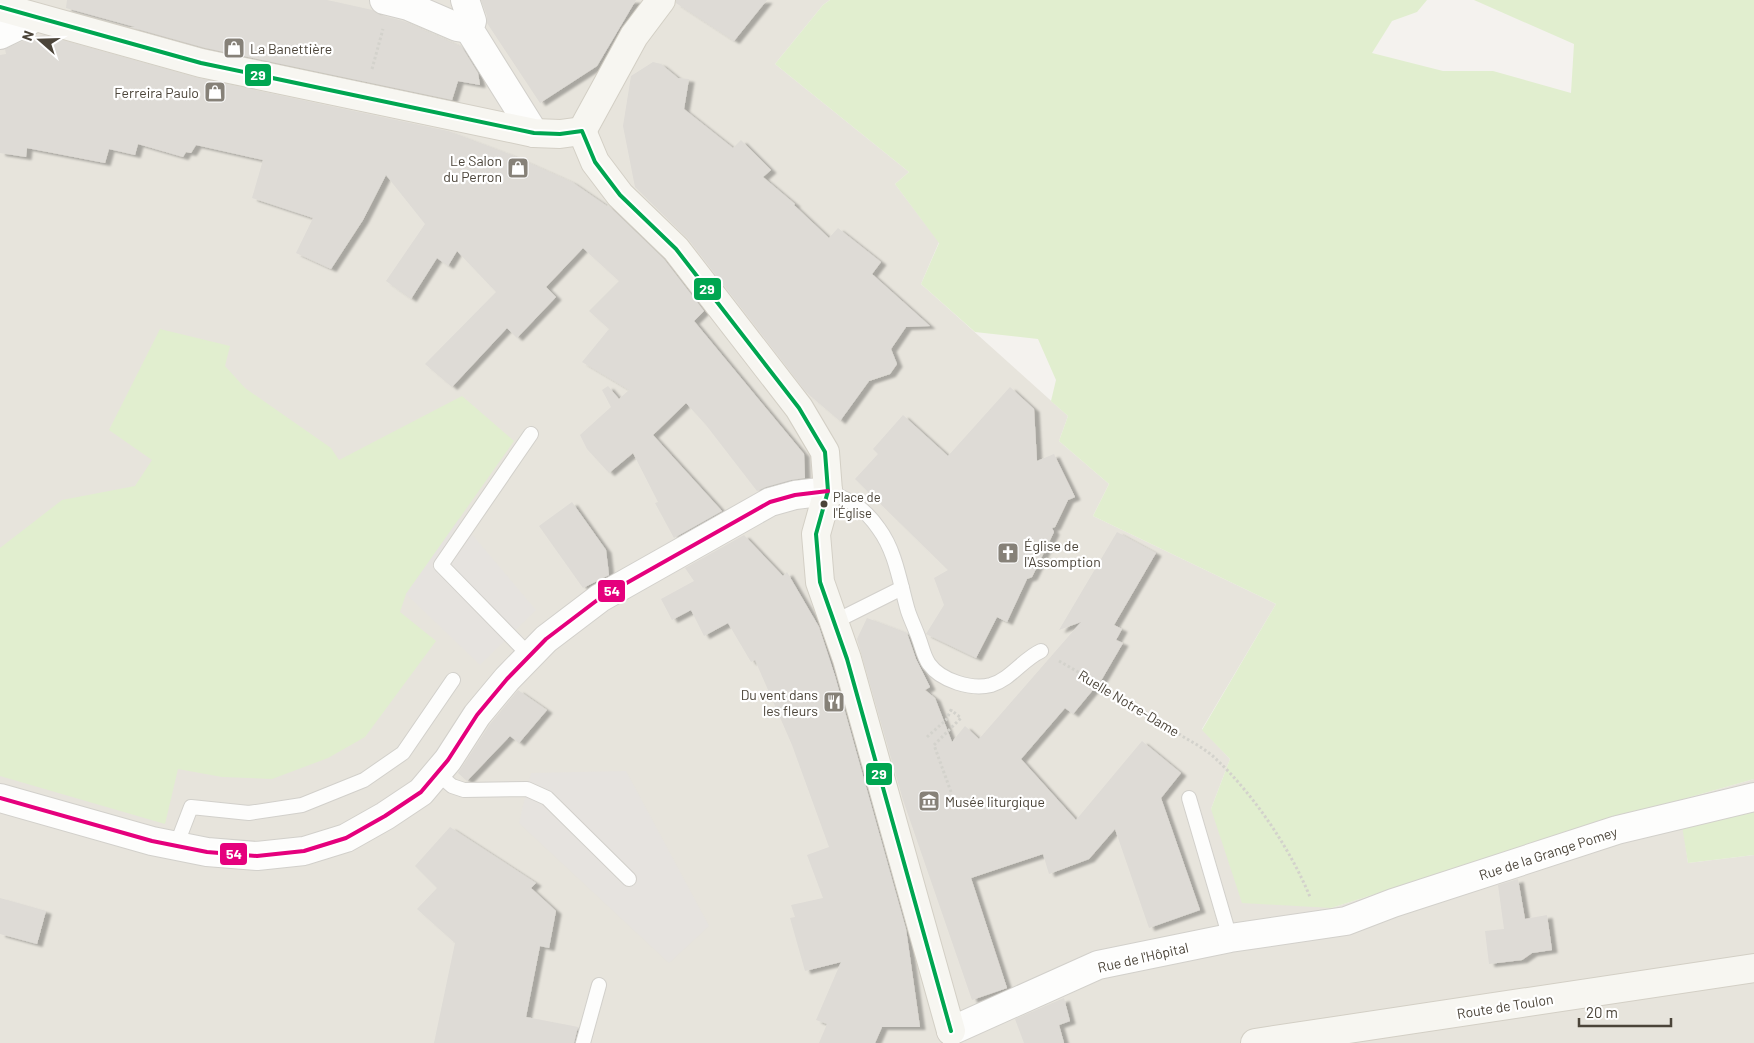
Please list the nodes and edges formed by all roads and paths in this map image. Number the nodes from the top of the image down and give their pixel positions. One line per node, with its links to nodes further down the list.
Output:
1 (465, 0): 6 (street)
2 (661, 0): 9 (main road)
3 (386, 1): 6 (street); 8 (path)
4 (0, 7): 5 (main road)
5 (35, 18): 7 (street); 8 (main road)
6 (469, 29): 10 (street)
7 (0, 35)
8 (364, 97): 10 (main road)
9 (582, 131): 10 (main road); 12 (main road)
10 (534, 133)
11 (531, 434): 16 (lane)
12 (828, 491): 13 (lane); 14 (main road); 16 (street)
13 (902, 588): 14 (lane); 18 (lane)
14 (834, 622): 32 (main road)
15 (1041, 651): 18 (lane); 28 (path, Ruelle Notre-Dame)
16 (530, 656): 21 (street)
17 (453, 680): 26 (lane)
18 (961, 684): 19 (path)
19 (951, 710): 20 (path); 22 (path)
20 (927, 737)
21 (437, 773): 26 (street); 27 (lane)
22 (951, 792)
23 (1754, 797): 28 (street, Rue de la Grange Pomey)
24 (0, 798): 26 (street)
25 (1189, 798): 29 (lane)
26 (176, 846)
27 (629, 879)
28 (1334, 923): 29 (street, Rue de l'Hôpital)
29 (1230, 938): 32 (street, Rue de l'Hôpital)
30 (1754, 968): 34 (main road, Route de Toulon)
31 (599, 985): 33 (lane)
32 (950, 1039)
33 (583, 1043)
34 (1255, 1043)

